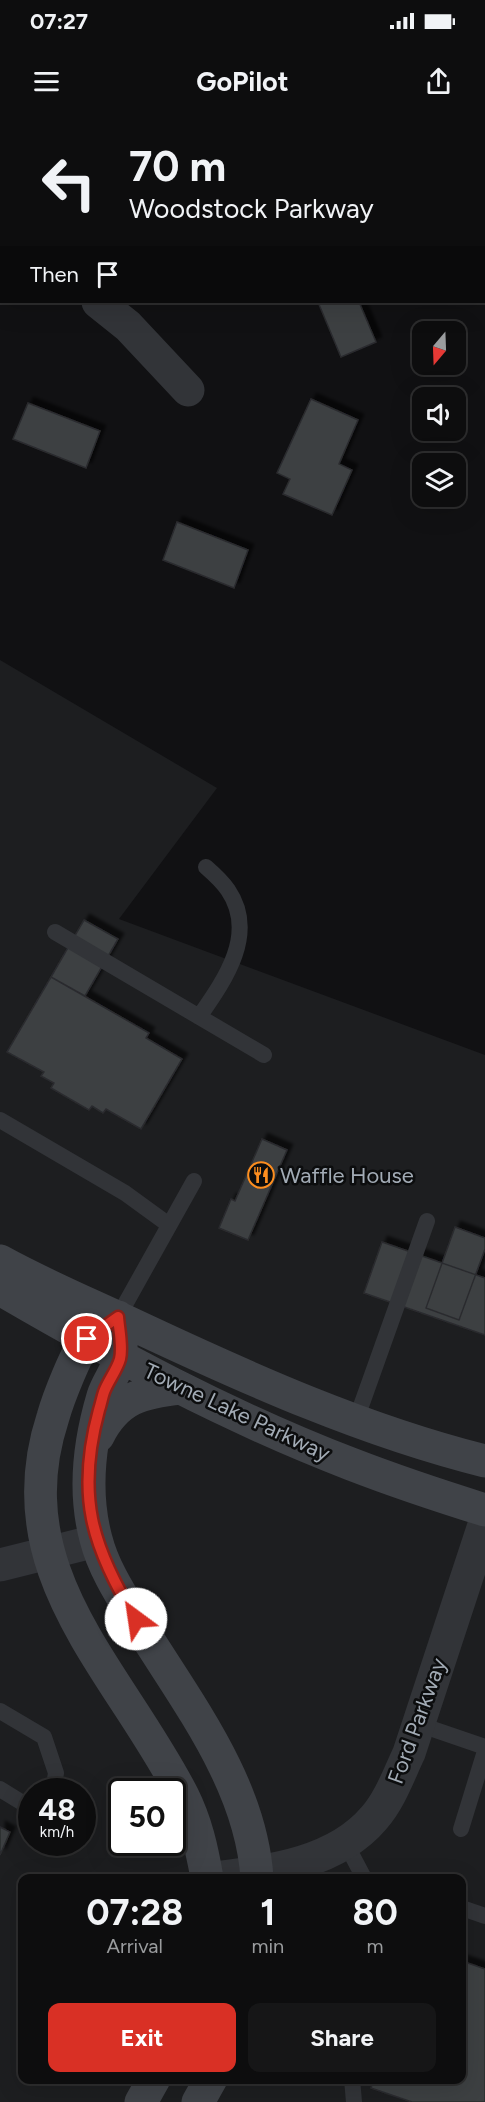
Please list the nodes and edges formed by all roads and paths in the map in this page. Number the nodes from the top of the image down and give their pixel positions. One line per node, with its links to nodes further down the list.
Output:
1 (99, 303): 2 (street)
2 (188, 390)
3 (206, 867): 5 (lane)
4 (55, 932): 5 (lane)
5 (199, 1017): 6 (lane)
6 (264, 1055)
7 (0, 1120): 10 (lane)
8 (194, 1181): 10 (lane)
9 (427, 1221): 17 (lane)
10 (169, 1225): 13 (lane)
11 (0, 1261): 13 (main road, Towne Lake Parkway)
12 (0, 1289): 14 (main road, Towne Lake Parkway)
13 (118, 1317): 14 (main road); 15 (main road); 17 (main road, Towne Lake Parkway)
14 (87, 1339): 15 (main road, Towne Lake Parkway); 23 (main road)
15 (120, 1358): 16 (main road, Towne Lake Parkway); 18 (main road)
16 (181, 1388): 18 (main road); 20 (main road, Towne Lake Parkway)
17 (356, 1420): 19 (main road, Towne Lake Parkway)
18 (92, 1448): 22 (main road)
19 (485, 1461)
20 (485, 1510)
21 (485, 1522): 26 (street, Ford Parkway)
22 (96, 1541): 23 (street); 34 (main road)
23 (48, 1553): 24 (street); 33 (main road)
24 (0, 1565)
25 (0, 1711): 28 (lane)
26 (418, 1724): 27 (lane); 32 (street, Ford Parkway)
27 (485, 1749): 31 (lane)
28 (55, 1778)
29 (0, 1789): 30 (lane)
30 (18, 1800)
31 (461, 1829)
32 (345, 1842): 35 (street, Ford Parkway); 36 (lane)
33 (206, 1874)
34 (257, 1874)
35 (260, 1874)
36 (362, 1874)
37 (466, 1909): 38 (lane)
38 (485, 1916)
39 (151, 2084): 42 (main road)
40 (208, 2084): 43 (main road)
41 (352, 2084): 44 (lane)
42 (141, 2102)
43 (198, 2102)
44 (354, 2102)

